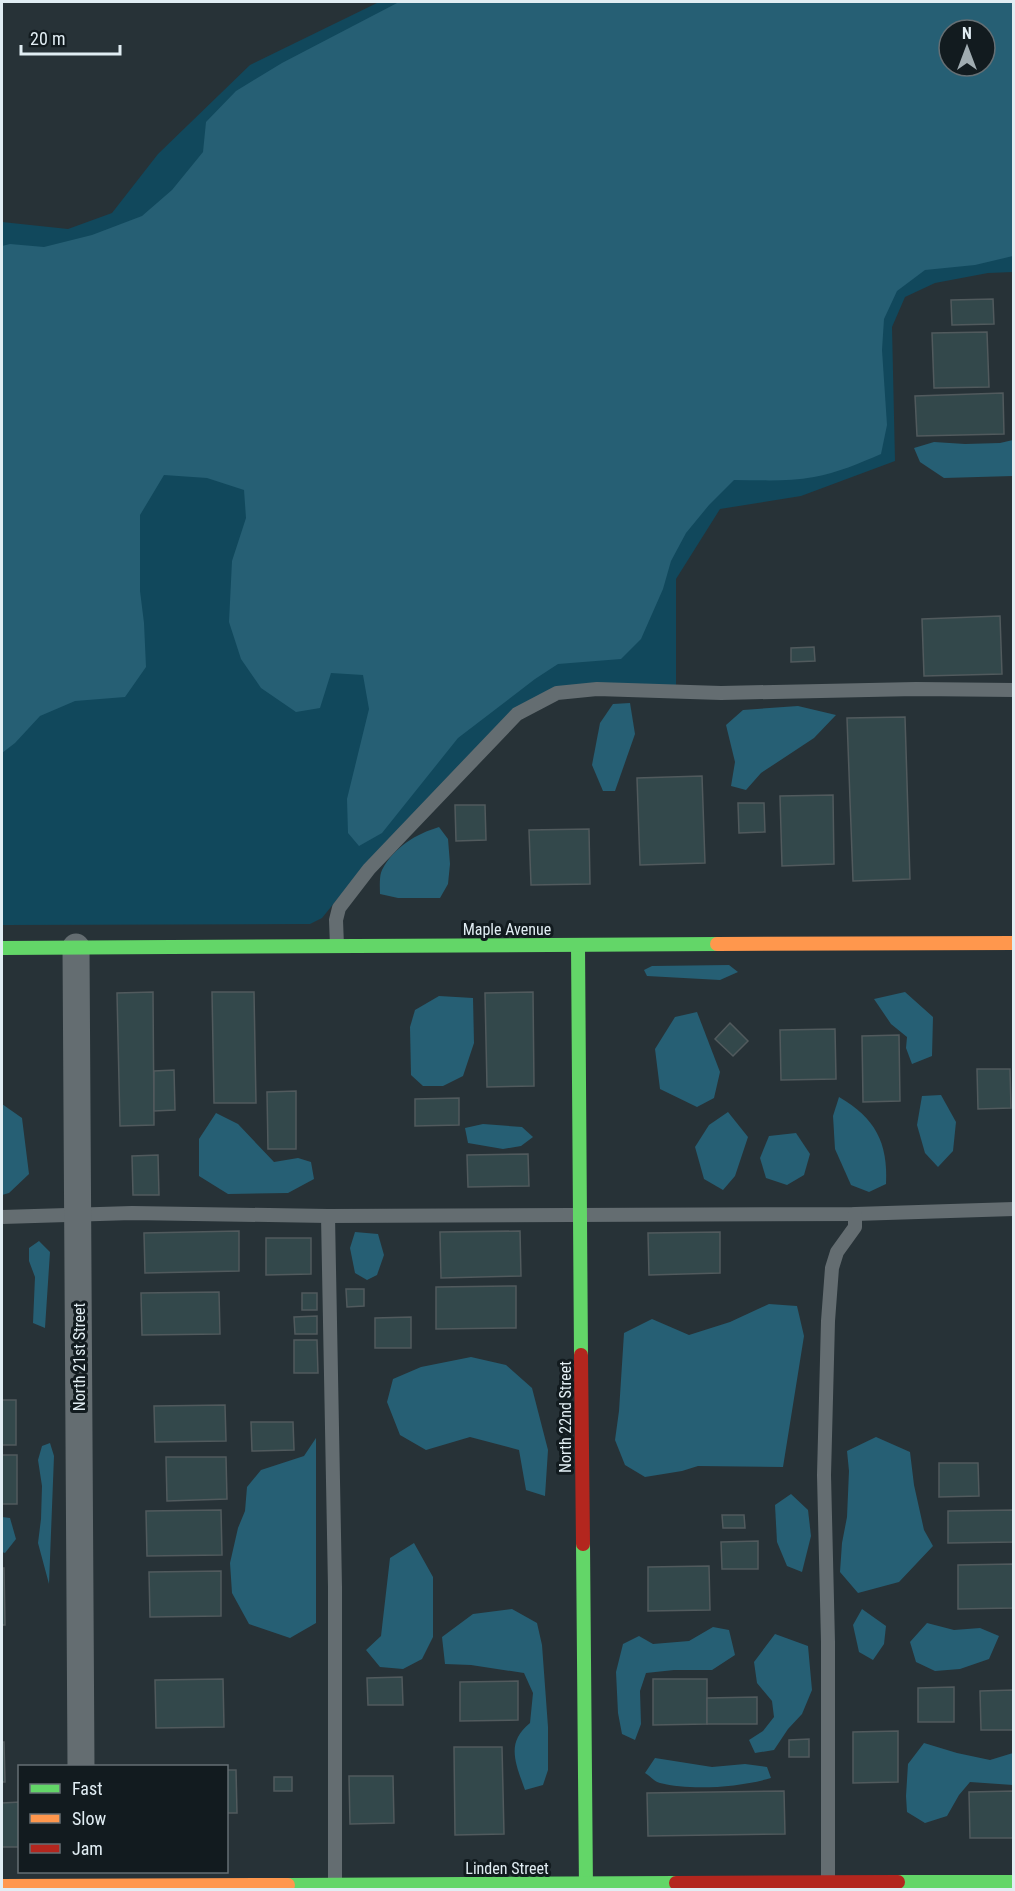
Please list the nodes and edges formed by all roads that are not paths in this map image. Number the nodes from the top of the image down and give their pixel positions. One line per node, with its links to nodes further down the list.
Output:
1 (1014, 690): 4 (lane)
2 (1014, 943): 3 (street, Maple Avenue)
3 (578, 945): 4 (street, Maple Avenue); 10 (street, North 22nd Street)
4 (337, 946): 5 (street, Maple Avenue)
5 (76, 947): 6 (street, Maple Avenue); 9 (street, North 21st Street)
6 (2, 948)
7 (1014, 1209): 8 (lane)
8 (855, 1214): 10 (lane); 17 (lane)
9 (78, 1215): 11 (lane); 12 (lane); 13 (street, North 21st Street)
10 (580, 1215): 11 (lane); 19 (street, North 22nd Street)
11 (328, 1216): 18 (lane)
12 (2, 1217)
13 (81, 1765)
14 (82, 1882): 16 (street, Linden Street); 18 (street, Linden Street)
15 (1014, 1882): 17 (street, Linden Street)
16 (2, 1886)
17 (828, 1886): 19 (street, Linden Street)
18 (335, 1887): 19 (street, Linden Street)
19 (586, 1887)

